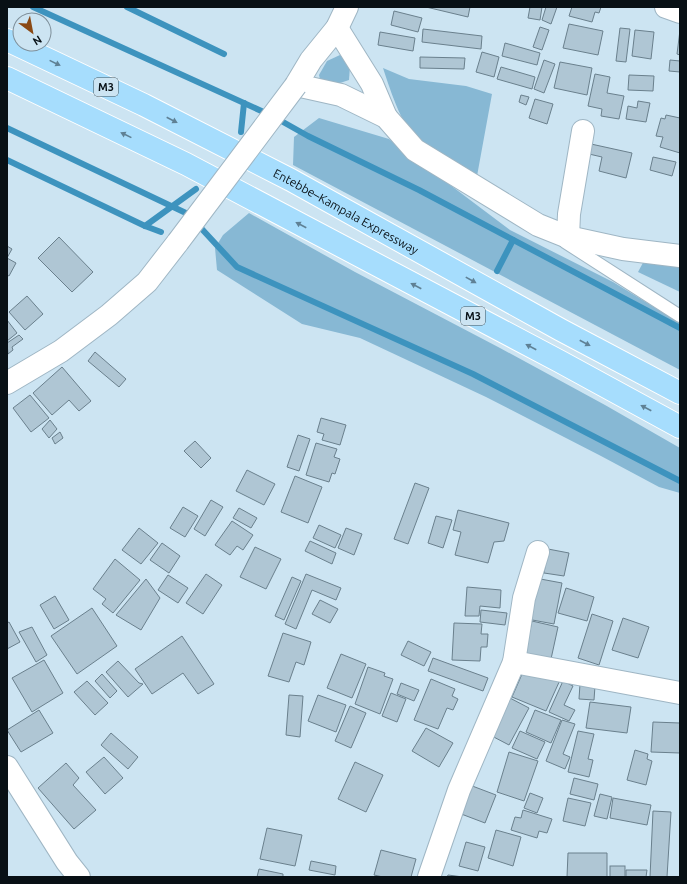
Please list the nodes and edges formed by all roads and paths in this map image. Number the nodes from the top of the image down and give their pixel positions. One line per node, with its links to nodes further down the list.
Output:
1 (347, 7): 4 (street)
2 (666, 7): 3 (street)
3 (680, 12)
4 (337, 28): 7 (street); 8 (street)
5 (7, 40): 15 (highway, Entebbe–Kampala Expressway / M3, one-way to 15)
6 (7, 78): 16 (highway, M3, one-way to 6)
7 (296, 85): 8 (street); 14 (street, bridge)
8 (386, 117): 10 (street)
9 (582, 131): 11 (street)
10 (538, 225): 11 (street); 13 (lane)
11 (568, 237): 12 (street)
12 (680, 256)
13 (680, 316)
14 (7, 383)
15 (680, 393)
16 (680, 427)
17 (538, 552): 18 (street)
18 (514, 662): 19 (street); 22 (street)
19 (680, 693)
20 (7, 767): 21 (street)
21 (79, 877)
22 (429, 877)

